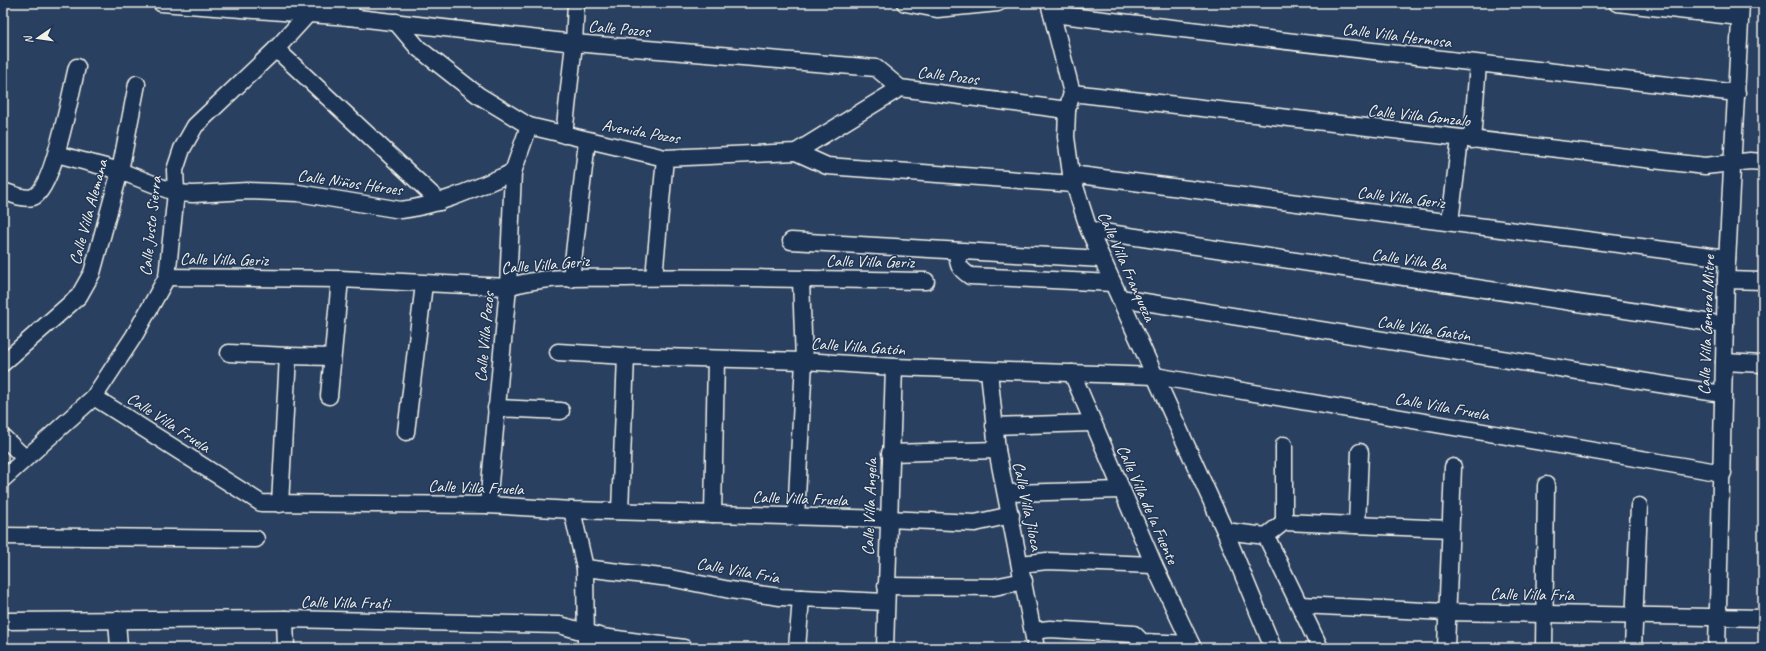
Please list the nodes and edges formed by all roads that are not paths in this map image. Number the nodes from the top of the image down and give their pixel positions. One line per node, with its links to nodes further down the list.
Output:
1 (161, 3): 9 (street, Calle Pozos)
2 (576, 3): 11 (street)
3 (905, 3): 4 (street)
4 (998, 3)
5 (1617, 3): 8 (street)
6 (1050, 8): 13 (street, Calle Villa Hermosa); 17 (street, Calle Villa Franqueza)
7 (350, 10): 9 (street, Calle Pozos); 10 (street, Calle Pozos)
8 (1741, 10): 18 (street, Calle Villa General Mitre)
9 (307, 15): 12 (street, Calle Justo Sierra)
10 (396, 22): 11 (street, Calle Pozos); 20 (street, Avenida Pozos)
11 (574, 44): 16 (street, Calle Pozos); 21 (street)
12 (276, 48): 33 (street, Calle Justo Sierra); 34 (street)
13 (1478, 64): 18 (street, Calle Villa Hermosa); 22 (street)
14 (77, 67): 25 (street)
15 (137, 84): 29 (street, Calle Villa Alemana)
16 (900, 88): 19 (street, Calle Pozos); 24 (street, Avenida Pozos)
17 (1072, 93): 19 (street, Calle Villa Franqueza); 22 (street, Calle Villa Gonzalo)
18 (1737, 94): 27 (street, Calle Villa General Mitre)
19 (1068, 110): 31 (street, Calle Villa Franqueza)
20 (529, 126): 21 (street, Avenida Pozos); 30 (street, Calle Villa Pozos)
21 (564, 135): 23 (street, Avenida Pozos)
22 (1466, 139): 27 (street, Calle Villa Gonzalo); 35 (street)
23 (587, 141): 26 (street, Avenida Pozos); 44 (street)
24 (796, 152): 26 (street, Avenida Pozos); 31 (street)
25 (57, 154): 29 (street, Calle Niños Héroes); 32 (street)
26 (665, 158): 42 (street)
27 (1733, 162): 28 (street, Calle Villa Gonzalo); 39 (street, Calle Villa General Mitre)
28 (1763, 162)
29 (120, 171): 33 (street, Calle Niños Héroes); 62 (street, Calle Villa Alemana)
30 (513, 172): 34 (street, Calle Niños Héroes); 51 (street, Calle Villa Pozos)
31 (1072, 179): 35 (street, Calle Villa Geriz); 36 (street, Calle Villa Franqueza)
32 (3, 191)
33 (176, 193): 34 (street, Calle Niños Héroes); 41 (street, Calle Justo Sierra)
34 (440, 202)
35 (1450, 222): 39 (street, Calle Villa Geriz)
36 (1089, 230): 40 (street, Calle Villa Franqueza); 53 (street, Calle Villa Ba)
37 (791, 240): 38 (street, Calle Villa Geriz)
38 (957, 251): 40 (street, Calle Villa Geriz); 49 (street)
39 (1727, 258): 46 (street, Calle Villa General Mitre)
40 (1102, 259): 49 (street, Calle Villa Franqueza)
41 (167, 277): 43 (street, Calle Villa Geriz); 70 (street, Calle Justo Sierra)
42 (654, 277): 44 (street, Calle Villa Geriz); 45 (street, Calle Villa Geriz)
43 (340, 279): 50 (street, Calle Villa Geriz); 58 (street)
44 (571, 279): 51 (street, Calle Villa Geriz)
45 (801, 280): 47 (street, Calle Villa Geriz); 60 (street)
46 (1726, 280): 48 (street); 53 (street, Calle Villa General Mitre)
47 (926, 281)
48 (1763, 281)
49 (1113, 283): 52 (street, Calle Villa Franqueza)
50 (424, 284): 51 (street, Calle Villa Geriz); 75 (street)
51 (508, 288): 71 (street, Calle Villa Pozos)
52 (1120, 298): 67 (street, Calle Villa Franqueza); 68 (street, Calle Villa Gatón)
53 (1725, 325): 61 (street, Calle Villa General Mitre)
54 (558, 352): 57 (street, Calle Villa Gatón)
55 (229, 353): 56 (street)
56 (288, 356): 58 (street); 88 (street)
57 (626, 356): 59 (street, Calle Villa Gatón); 92 (street)
58 (332, 357): 69 (street)
59 (716, 359): 60 (street, Calle Villa Gatón); 93 (street)
60 (804, 361): 64 (street, Calle Villa Gatón); 95 (street)
61 (1724, 362): 63 (street); 68 (street, Calle Villa General Mitre)
62 (3, 363)
63 (1763, 364)
64 (894, 367): 65 (street, Calle Villa Gatón); 80 (street, Calle Villa Angela)
65 (989, 371): 66 (street, Calle Villa Gatón); 74 (street, Calle Villa Jiloca)
66 (1072, 373): 67 (street, Calle Villa Gatón); 73 (street, Calle Villa de la Fuente)
67 (1155, 376): 83 (street, Calle Villa Fruela); 100 (street, Calle Villa Franqueza)
68 (1722, 394): 83 (street, Calle Villa General Mitre)
69 (329, 396)
70 (94, 397): 81 (street, Calle Justo Sierra); 88 (street, Calle Villa Fruela)
71 (496, 408): 72 (street); 89 (street, Calle Villa Pozos)
72 (561, 411)
73 (1092, 423): 74 (street); 86 (street, Calle Villa de la Fuente)
74 (994, 426): 78 (street, Calle Villa Jiloca)
75 (406, 432)
76 (3, 437): 81 (street)
77 (1284, 445): 97 (street)
78 (997, 450): 80 (street); 87 (street, Calle Villa Jiloca)
79 (1360, 452): 98 (street)
80 (890, 453): 96 (street, Calle Villa Angela)
81 (25, 458): 84 (street, Calle Justo Sierra)
82 (1453, 467): 99 (street)
83 (1723, 473): 115 (street, Calle Villa General Mitre)
84 (3, 479)
85 (1546, 485): 113 (street)
86 (1121, 490): 87 (street); 105 (street, Calle Villa de la Fuente)
87 (1007, 493): 94 (street, Calle Villa Jiloca)
88 (280, 504): 89 (street, Calle Villa Fruela)
89 (488, 505): 91 (street, Calle Villa Fruela)
90 (1639, 506): 114 (street)
91 (572, 510): 92 (street, Calle Villa Fruela); 106 (street)
92 (620, 511): 93 (street, Calle Villa Fruela)
93 (713, 514): 95 (street, Calle Villa Fruela)
94 (1011, 515): 96 (street, Calle Villa Fruela); 104 (street, Calle Villa Jiloca)
95 (796, 517): 96 (street, Calle Villa Fruela)
96 (888, 519): 108 (street, Calle Villa Angela)
97 (1284, 522): 98 (street); 102 (street)
98 (1357, 525): 99 (street)
99 (1450, 529): 112 (street)
100 (1225, 531): 102 (street); 130 (street, Calle Villa Franqueza)
101 (3, 536): 103 (street)
102 (1266, 536): 111 (street)
103 (256, 539)
104 (1021, 564): 105 (street); 107 (street, Calle Villa Jiloca)
105 (1154, 566): 123 (street, Calle Villa de la Fuente)
106 (585, 568): 109 (street, Calle Villa Fría); 121 (street)
107 (1024, 581): 108 (street); 120 (street, Calle Villa Jiloca)
108 (886, 586): 110 (street, Calle Villa Angela)
109 (802, 598): 110 (street, Calle Villa Fría); 127 (street)
110 (885, 602): 128 (street, Calle Villa Angela)
111 (1300, 606): 112 (street, Calle Villa Fría); 131 (street)
112 (1446, 612): 113 (street, Calle Villa Fría); 132 (street)
113 (1545, 613): 114 (street, Calle Villa Fría); 133 (street)
114 (1635, 616): 115 (street, Calle Villa Fría); 134 (street)
115 (1718, 617): 116 (street, Calle Villa Fría); 135 (street, Calle Villa General Mitre)
116 (1763, 618)
117 (285, 619): 119 (street, Calle Villa Frati); 121 (street, Calle Villa Frati); 125 (street)
118 (3, 620): 119 (street, Calle Villa Frati)
119 (117, 620): 124 (street)
120 (1033, 631): 122 (street); 129 (street, Calle Villa Jiloca)
121 (587, 641): 126 (street, Calle Villa Frati)
122 (1116, 641): 123 (street)
123 (1192, 646)
124 (119, 648)
125 (286, 648)
126 (684, 648)
127 (797, 648)
128 (885, 648)
129 (1036, 648)
130 (1273, 648)
131 (1320, 648)
132 (1446, 648)
133 (1544, 648)
134 (1633, 648)
135 (1717, 648)

